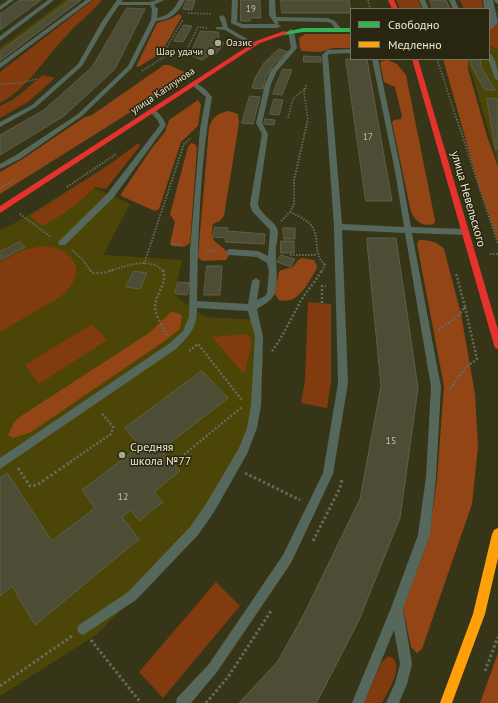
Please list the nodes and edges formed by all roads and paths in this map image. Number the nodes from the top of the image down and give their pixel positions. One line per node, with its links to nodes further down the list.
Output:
1 (11, 0): 11 (lane)
2 (51, 0): 26 (lane)
3 (89, 0): 37 (lane)
4 (161, 0): 10 (lane)
5 (182, 0): 12 (lane)
6 (235, 0): 19 (lane)
7 (272, 0): 16 (lane)
8 (119, 1): 9 (lane); 45 (lane)
9 (140, 2): 10 (lane)
10 (151, 4): 17 (lane)
11 (0, 8)
12 (179, 8): 14 (path); 17 (lane)
13 (490, 9): 18 (street)
14 (187, 13): 15 (path); 29 (path)
15 (222, 17): 22 (lane)
16 (275, 19): 20 (lane); 23 (lane)
17 (154, 20): 47 (lane)
18 (493, 23)
19 (252, 26): 20 (lane); 27 (lane)
20 (278, 26): 25 (lane)
21 (218, 28): 22 (lane); 32 (path)
22 (226, 29): 28 (lane)
23 (339, 30): 24 (main road, улица Каплунова); 25 (main road, улица Каплунова)
24 (350, 30)
25 (288, 32): 27 (main road, улица Каплунова); 53 (lane)
26 (0, 38)
27 (266, 38): 28 (main road, улица Каплунова)
28 (254, 45): 42 (main road, улица Каплунова)
29 (165, 50)
30 (176, 50): 38 (path)
31 (350, 51): 52 (lane)
32 (184, 55)
33 (490, 58): 40 (lane)
34 (375, 60): 55 (lane)
35 (415, 60): 56 (main road, улица Невельского)
36 (437, 60): 54 (path)
37 (0, 66)
38 (137, 73)
39 (37, 79): 41 (path)
40 (498, 79)
41 (0, 84)
42 (194, 84): 43 (main road, улица Каплунова); 46 (lane)
43 (153, 111): 48 (main road, улица Каплунова); 57 (lane)
44 (288, 118): 49 (path)
45 (0, 125)
46 (203, 129): 60 (lane); 65 (path)
47 (0, 167)
48 (0, 210)
49 (290, 212): 53 (path); 63 (path)
50 (22, 216): 57 (path)
51 (498, 224): 54 (path)
52 (338, 227): 55 (lane); 59 (lane)
53 (273, 228): 64 (lane)
54 (493, 228): 58 (path)
55 (408, 230): 56 (lane); 74 (lane)
56 (465, 232): 75 (main road, улица Невельского)
57 (62, 243): 65 (path)
58 (498, 244)
59 (338, 249): 66 (path); 91 (lane)
60 (194, 250): 61 (path); 71 (lane)
61 (229, 252): 64 (lane)
62 (290, 255): 63 (path)
63 (317, 255): 66 (path)
64 (270, 261): 73 (lane)
65 (144, 264): 76 (path)
66 (325, 265): 78 (path)
67 (455, 269): 72 (path)
68 (256, 281): 73 (lane)
69 (322, 286): 70 (path)
70 (322, 303)
71 (194, 304): 73 (lane); 76 (lane)
72 (465, 307): 74 (path); 79 (path)
73 (252, 308): 78 (lane)
74 (426, 338): 79 (lane)
75 (498, 345)
76 (173, 346): 82 (lane)
77 (185, 353): 81 (path)
78 (258, 359): 83 (lane)
79 (436, 404): 87 (lane)
80 (106, 408): 84 (path)
81 (181, 458)
82 (0, 464)
83 (235, 467): 85 (path); 88 (lane)
84 (20, 472)
85 (270, 486)
86 (498, 534): 94 (main road)
87 (397, 609): 92 (lane); 93 (lane)
88 (83, 629): 89 (path); 90 (path)
89 (0, 686)
90 (141, 703)
91 (182, 703)
92 (358, 703)
93 (392, 703)
94 (446, 703)

